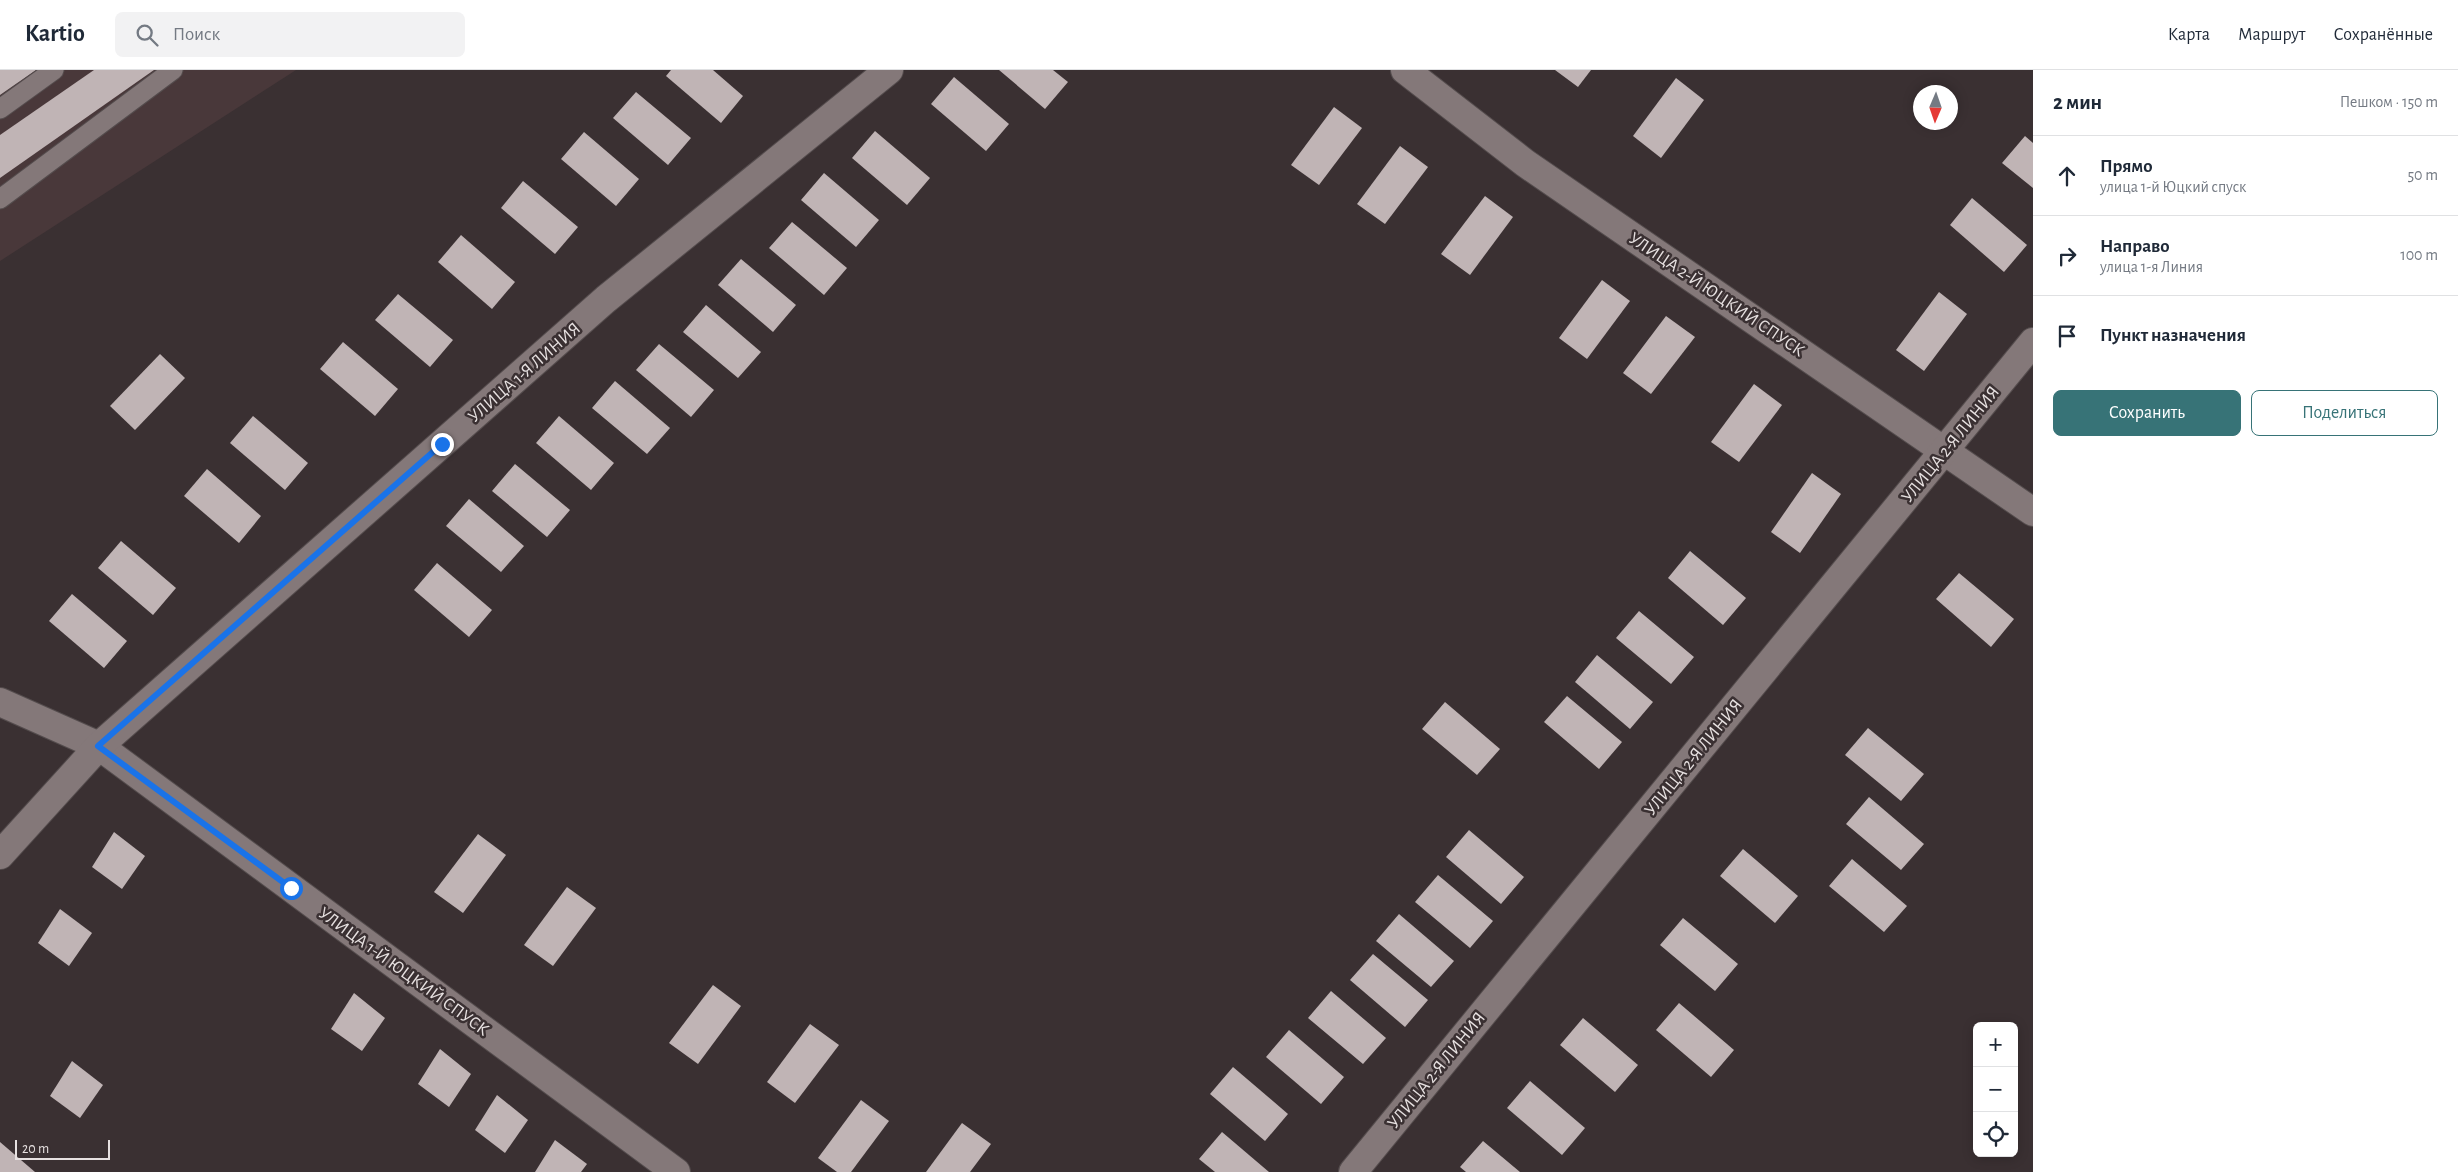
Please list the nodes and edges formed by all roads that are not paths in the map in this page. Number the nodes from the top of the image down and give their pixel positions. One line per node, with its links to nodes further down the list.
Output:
1 (54, 70): 5 (lane)
2 (173, 70): 6 (lane)
3 (889, 70): 11 (street, УЛИЦА 1-Я ЛИНИЯ)
4 (1405, 70): 8 (street, УЛИЦА 2-Й ЮЦКИЙ СПУСК)
5 (0, 109)
6 (0, 199)
7 (2033, 342): 8 (street, УЛИЦА 2-Я ЛИНИЯ)
8 (1944, 450): 9 (street, УЛИЦА 2-Й ЮЦКИЙ СПУСК); 14 (street, УЛИЦА 2-Я ЛИНИЯ)
9 (2033, 512)
10 (0, 702): 11 (street, УЛИЦА 1-Й ЮЦКИЙ СПУСК)
11 (98, 746): 12 (street, УЛИЦА 1-Я ЛИНИЯ); 13 (street, УЛИЦА 1-Й ЮЦКИЙ СПУСК)
12 (0, 855)
13 (676, 1172)
14 (1353, 1172)

